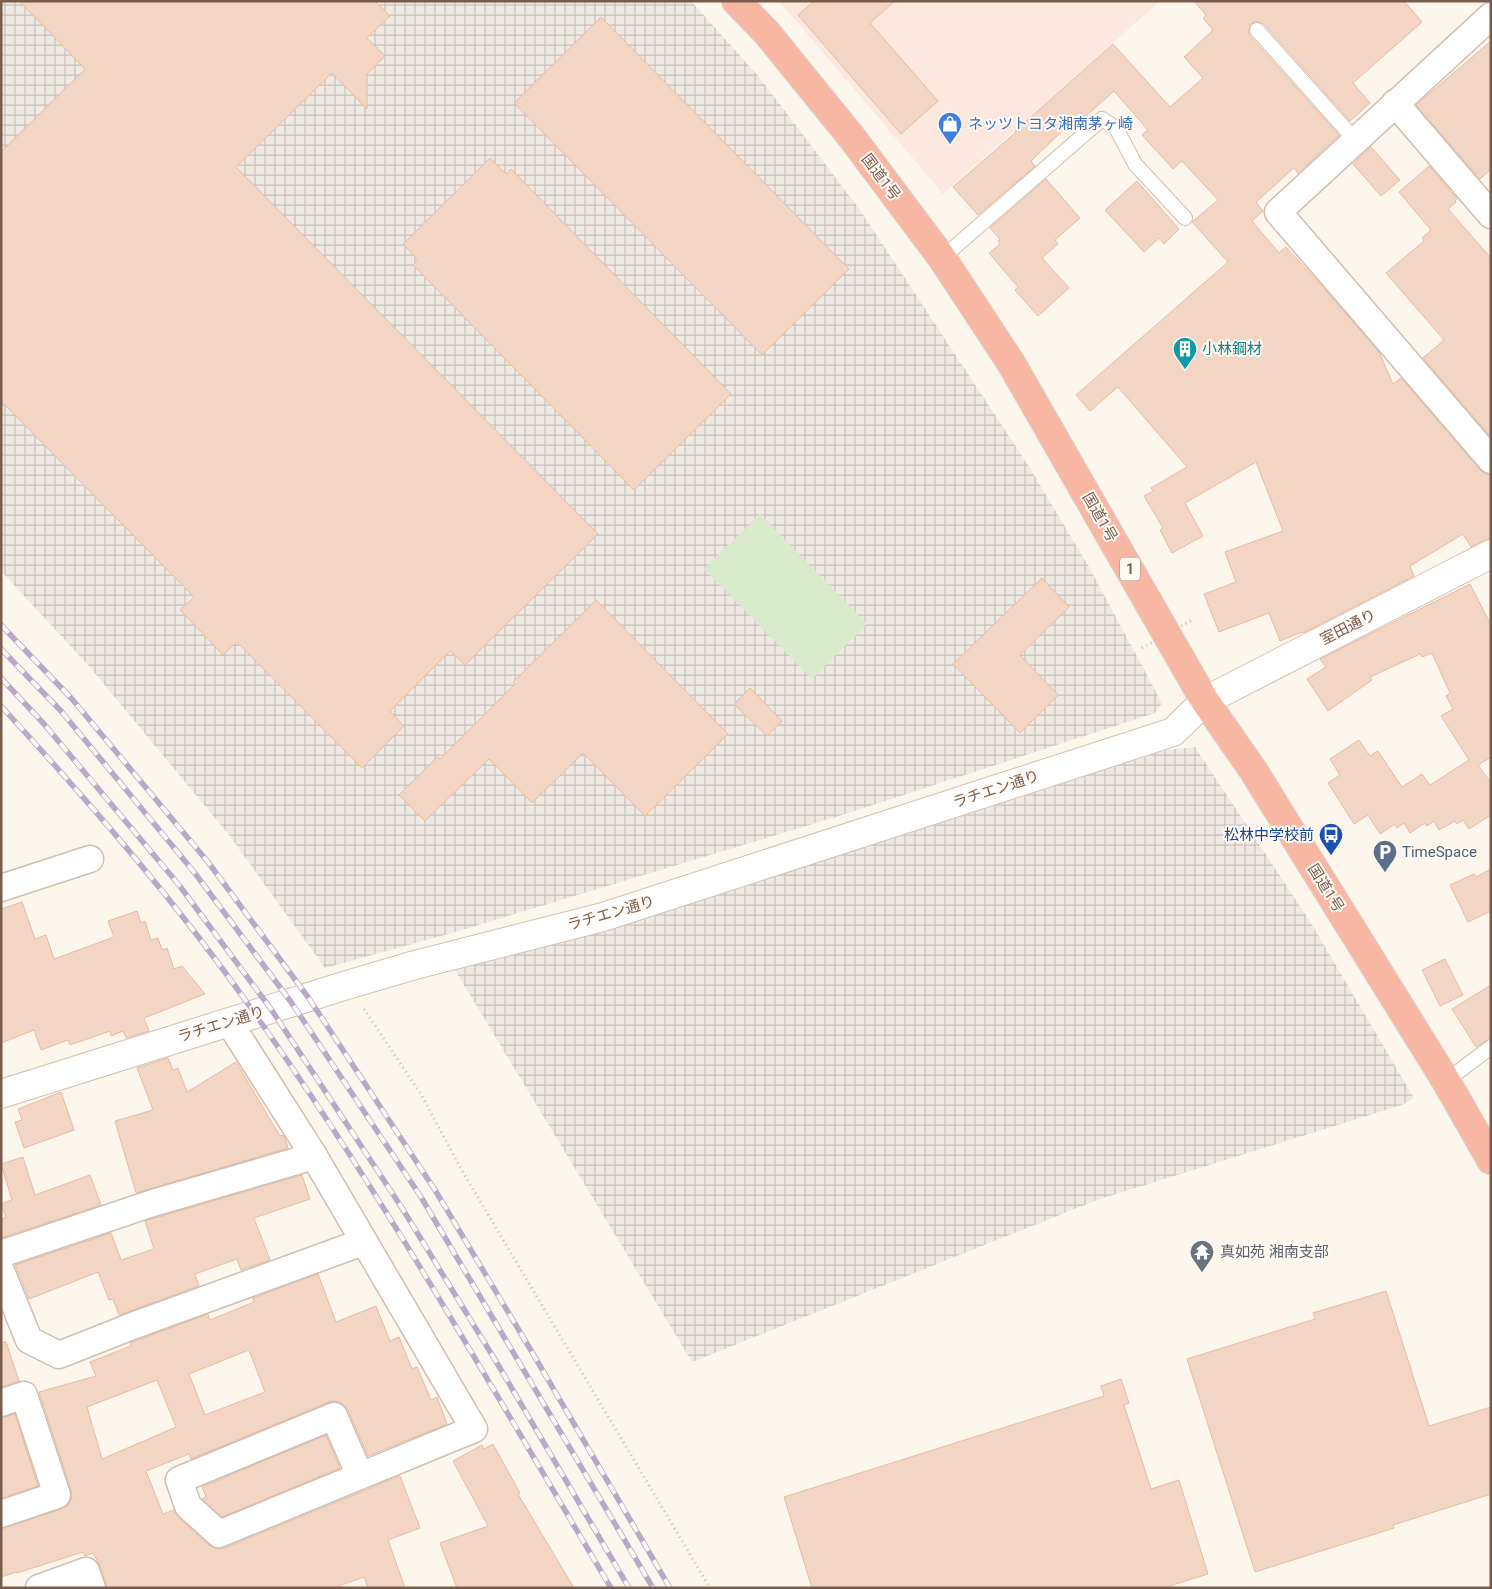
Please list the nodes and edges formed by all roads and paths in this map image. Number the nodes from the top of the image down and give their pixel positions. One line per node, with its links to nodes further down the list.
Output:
1 (736, 1): 8 (highway, 国道1号 / 1)
2 (1490, 16): 4 (street)
3 (1257, 30): 5 (lane)
4 (1395, 103): 5 (street); 6 (street)
5 (1355, 140): 9 (street)
6 (1491, 215)
7 (1185, 218): 8 (lane)
8 (942, 258): 13 (highway, 国道1号 / 1)
9 (1491, 460)
10 (1491, 554): 13 (street, 室田通り)
11 (1192, 620): 12 (path, bridge)
12 (1142, 648)
13 (1205, 700): 16 (street, ラチエン通り); 19 (highway, 国道1号 / 1)
14 (90, 860): 15 (street)
15 (1, 888)
16 (347, 984): 17 (street, ラチエン通り); 31 (path)
17 (230, 1022): 20 (street, ラチエン通り); 21 (street)
18 (1491, 1047): 19 (lane)
19 (1446, 1081): 22 (highway, 国道1号 / 1)
20 (1, 1094)
21 (314, 1156): 23 (street); 24 (street)
22 (1491, 1160)
23 (363, 1242): 25 (street); 27 (street)
24 (1, 1254)
25 (1, 1271)
26 (1, 1403): 28 (street)
27 (360, 1476): 27 (street)
28 (1, 1514)
29 (38, 1588): 30 (street)
30 (92, 1588)
31 (710, 1588)

